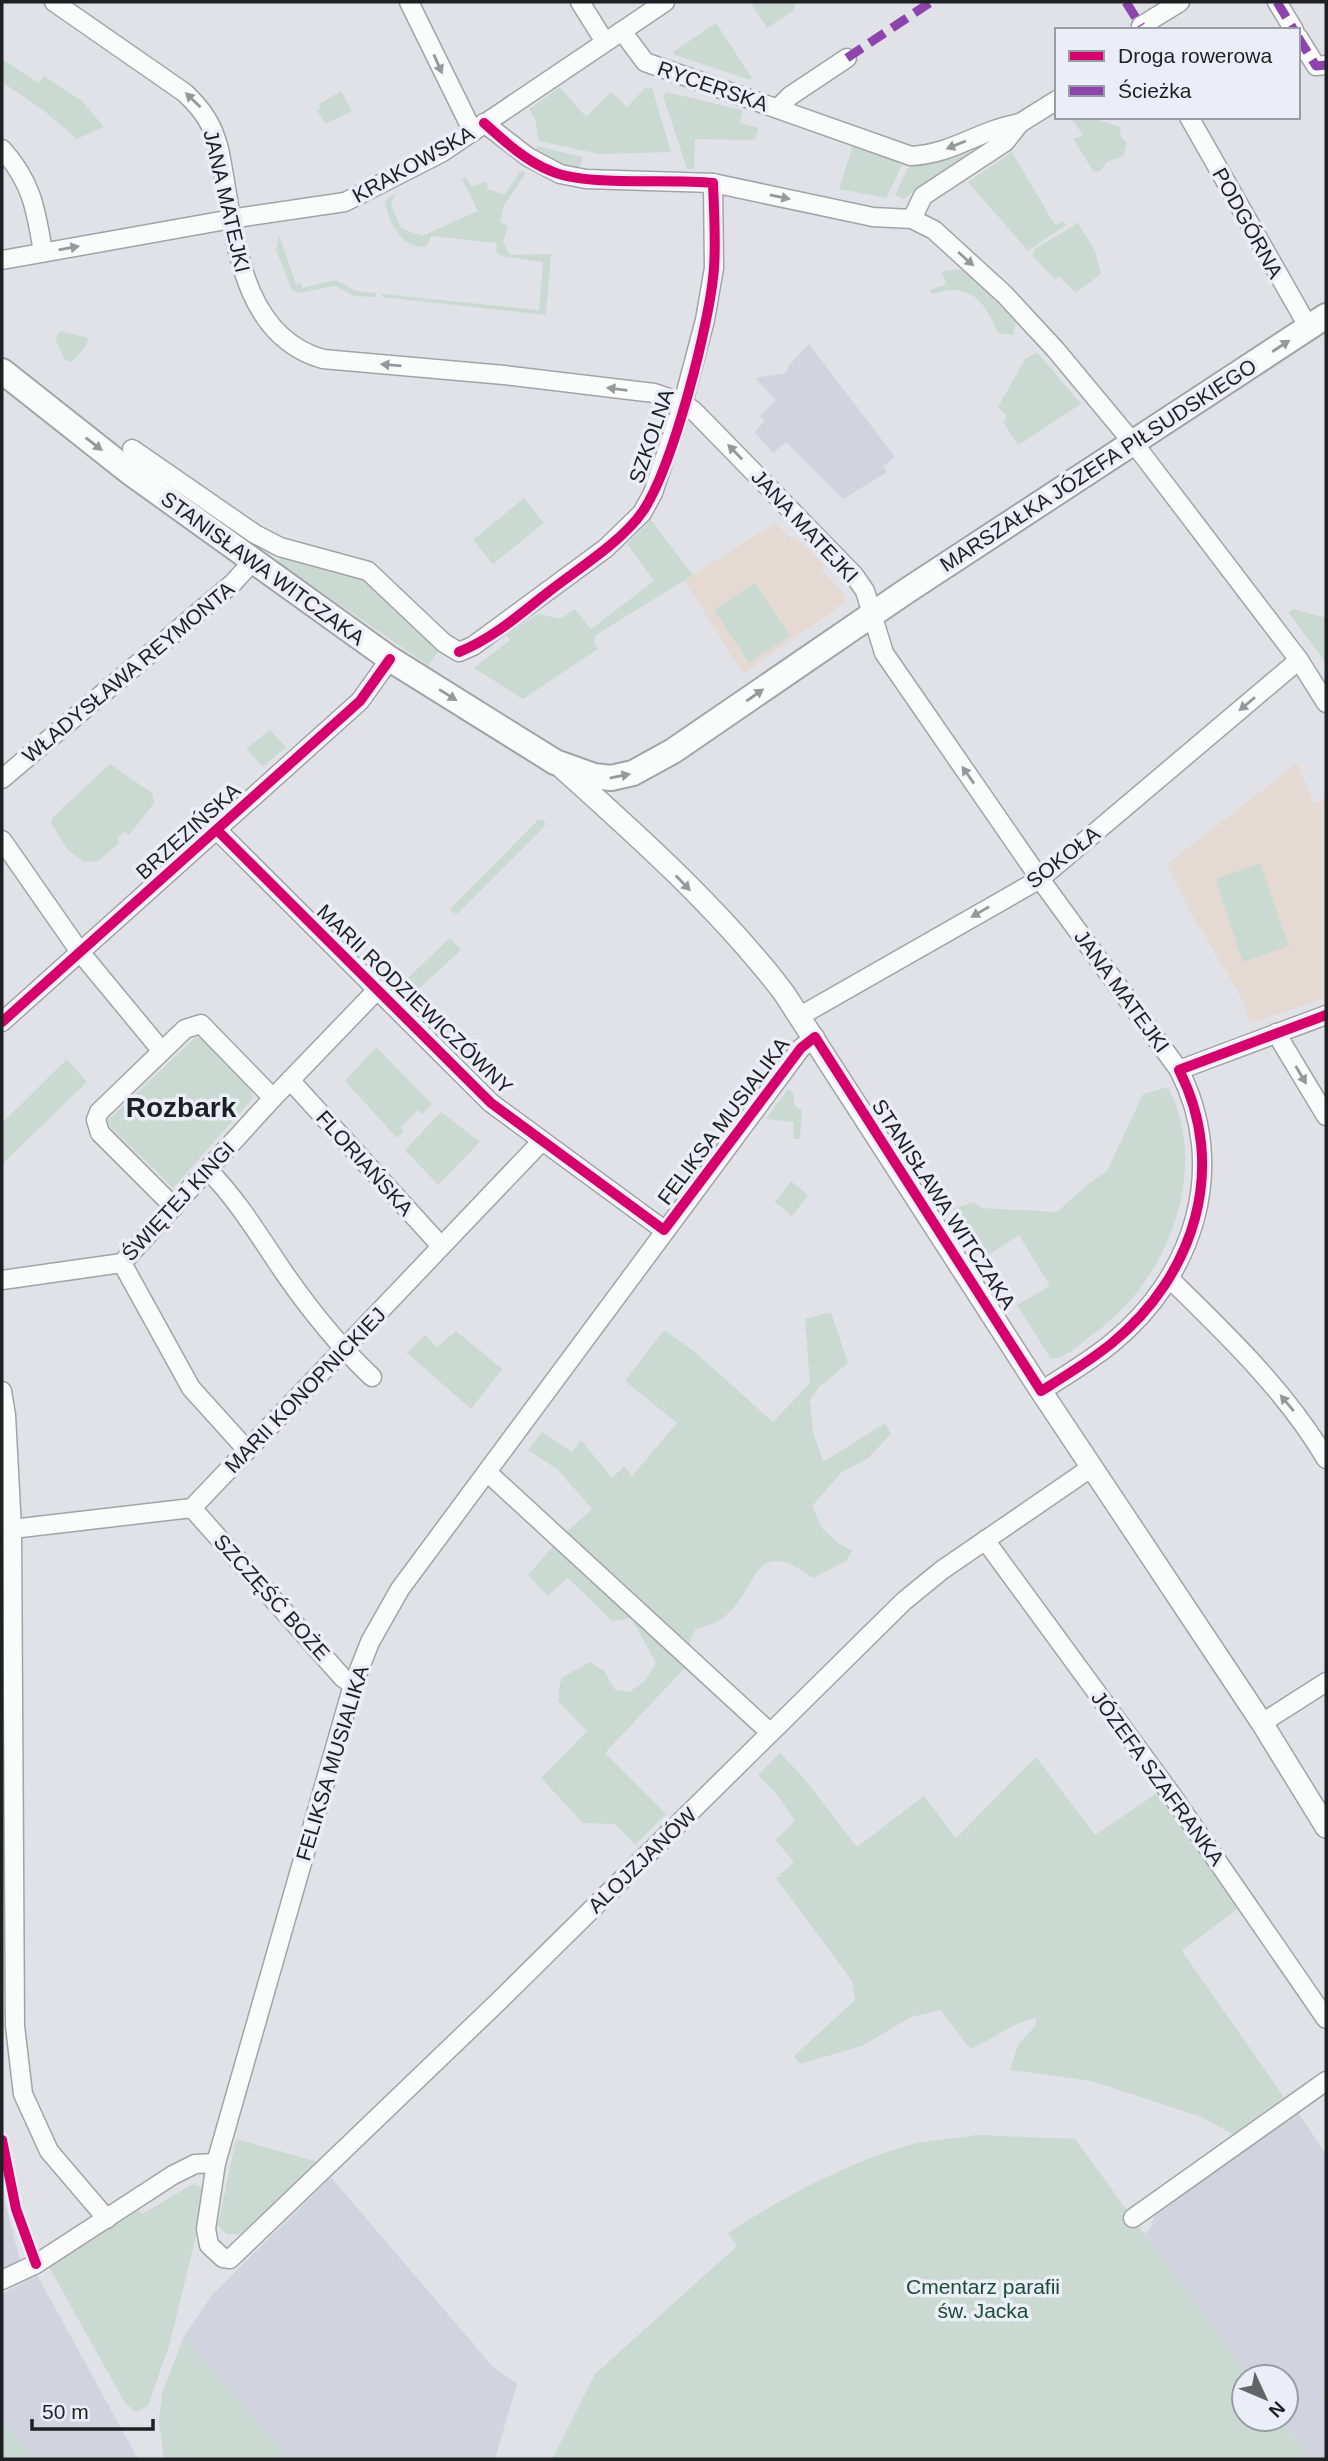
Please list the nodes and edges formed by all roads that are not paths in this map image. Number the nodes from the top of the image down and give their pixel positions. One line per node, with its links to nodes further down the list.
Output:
1 (54, 2): 21 (street, JANA MATEJKI, one-way to 1)
2 (409, 2): 18 (street, one-way to 18)
3 (580, 2): 11 (street)
4 (666, 2): 9 (street, KRAKOWSKA)
5 (1180, 2): 7 (street)
6 (1277, 2): 8 (street)
7 (1142, 28)
8 (1293, 28)
9 (622, 31): 11 (street, KRAKOWSKA); 15 (street, RYCERSKA)
10 (1300, 40): 13 (street)
11 (605, 43): 18 (street, KRAKOWSKA)
12 (847, 58): 15 (street, RYCERSKA)
13 (1326, 65)
14 (1055, 101): 17 (street)
15 (778, 108): 17 (street, RYCERSKA, one-way to 15)
16 (1190, 119): 25 (street, PODGÓRNA)
17 (1020, 123): 22 (street)
18 (478, 128): 20 (street); 21 (street, KRAKOWSKA)
19 (2, 149): 23 (street)
20 (713, 183): 22 (street, one-way to 22); 27 (street, SZKOLNA)
21 (233, 218): 23 (street, KRAKOWSKA, one-way to 21); 27 (street, JANA MATEJKI, one-way to 21)
22 (912, 219): 28 (street, one-way to 28)
23 (43, 252): 24 (street, KRAKOWSKA)
24 (2, 260)
25 (1317, 322): 28 (main road, MARSZAŁKA JÓZEFA PIŁSUDSKIEGO, one-way to 25)
26 (2, 371): 30 (main road, STANISŁAWA WITCZAKA, one-way to 30)
27 (683, 403): 29 (street, SZKOLNA); 31 (street, JANA MATEJKI, one-way to 27)
28 (1132, 443): 31 (main road, MARSZAŁKA JÓZEFA PIŁSUDSKIEGO); 33 (street)
29 (132, 449)
30 (252, 562): 32 (main road, STANISŁAWA WITCZAKA); 36 (street, WŁADYSŁAWA REYMONTA)
31 (871, 615): 35 (main road, MARSZAŁKA JÓZEFA PIŁSUDSKIEGO, one-way to 31); 39 (street, JANA MATEJKI, one-way to 31)
32 (390, 659): 35 (main road, STANISŁAWA WITCZAKA, one-way to 35); 37 (street, BRZEZIŃSKA)
33 (1299, 660): 34 (street); 39 (street, SOKOŁA, one-way to 39)
34 (1326, 703)
35 (555, 762): 42 (street, STANISŁAWA WITCZAKA, one-way to 42)
36 (2, 779)
37 (218, 831): 40 (street, BRZEZIŃSKA); 41 (street, MARII RODZIEWICZÓWNY)
38 (2, 840): 40 (street)
39 (1040, 879): 42 (street, SOKOŁA, one-way to 42); 48 (street, JANA MATEJKI)
40 (80, 952): 44 (street, BRZEZIŃSKA); 47 (street)
41 (376, 991): 49 (street, ŚWIĘTEJ KINGI); 52 (street, MARII RODZIEWICZÓWNY)
42 (800, 1016): 46 (street, STANISŁAWA WITCZAKA)
43 (1326, 1016): 45 (street)
44 (2, 1022)
45 (1276, 1033): 48 (street); 51 (street, one-way to 51)
46 (815, 1037): 55 (street, FELIKSA MUSIALIKA); 63 (street, STANISŁAWA WITCZAKA)
47 (161, 1050): 50 (street); 54 (street)
48 (1179, 1070): 59 (street, JANA MATEJKI)
49 (290, 1080): 50 (street, ŚWIĘTEJ KINGI); 56 (street, FLORIAŃSKA)
50 (273, 1098): 53 (street, ŚWIĘTEJ KINGI)
51 (1326, 1116)
52 (542, 1141): 55 (street, MARII RODZIEWICZÓWNY); 56 (street, MARII KONOPNICKIEJ)
53 (208, 1170): 54 (street, ŚWIĘTEJ KINGI); 60 (street)
54 (174, 1207): 57 (street, ŚWIĘTEJ KINGI)
55 (664, 1230): 67 (street, FELIKSA MUSIALIKA)
56 (441, 1246): 60 (street, MARII KONOPNICKIEJ)
57 (122, 1263): 58 (street, ŚWIĘTEJ KINGI); 64 (street)
58 (2, 1280)
59 (1171, 1280): 63 (street, JANA MATEJKI); 65 (street, one-way to 59)
60 (344, 1349): 61 (street); 64 (street, MARII KONOPNICKIEJ)
61 (372, 1377)
62 (2, 1391): 69 (street)
63 (1041, 1391): 66 (street, STANISŁAWA WITCZAKA)
64 (247, 1450): 68 (street, MARII KONOPNICKIEJ)
65 (1326, 1459)
66 (1092, 1467): 70 (street, ALOJZJANÓW); 73 (street, STANISŁAWA WITCZAKA)
67 (487, 1472): 72 (street, FELIKSA MUSIALIKA); 74 (street)
68 (192, 1508): 69 (street); 72 (street, SZCZĘŚĆ BOŻE)
69 (12, 1529): 80 (street)
70 (985, 1540): 76 (street, JÓZEFA SZAFRANKA); 81 (street, ALOJZJANÓW)
71 (1326, 1682): 73 (street)
72 (353, 1685): 78 (street, FELIKSA MUSIALIKA)
73 (1262, 1723): 75 (street, STANISŁAWA WITCZAKA)
74 (763, 1726)
75 (1326, 1827)
76 (1326, 2019)
77 (1326, 2081): 79 (street)
78 (216, 2163): 80 (street); 81 (street, FELIKSA MUSIALIKA)
79 (1133, 2218)
80 (107, 2219): 82 (street)
81 (209, 2245)
82 (2, 2280)

